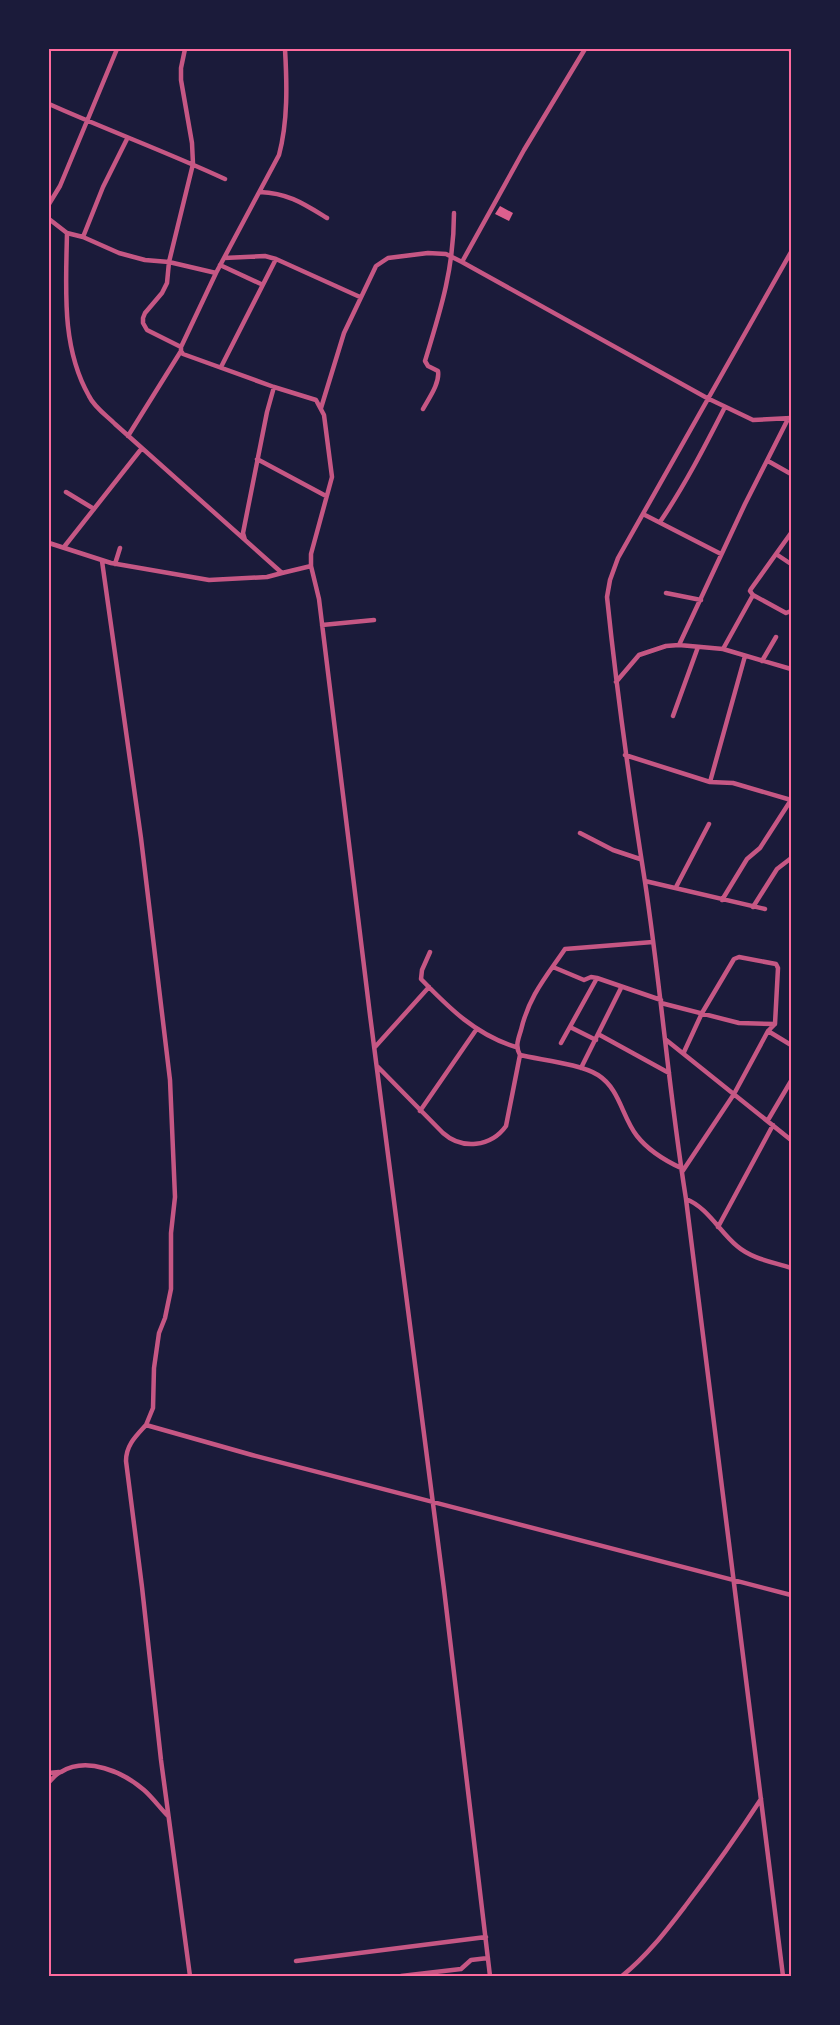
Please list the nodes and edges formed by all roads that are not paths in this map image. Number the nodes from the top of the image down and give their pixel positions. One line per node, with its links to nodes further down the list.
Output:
1 (118, 49): 6 (street)
2 (185, 49): 8 (street)
3 (285, 49): 10 (street)
4 (585, 49): 22 (street)
5 (49, 104): 6 (street)
6 (87, 122): 7 (street); 11 (street)
7 (127, 139): 8 (street); 16 (street)
8 (193, 164): 9 (street); 21 (street)
9 (224, 179)
10 (260, 192): 14 (street); 19 (street)
11 (49, 204)
12 (454, 213): 18 (street)
13 (49, 218): 15 (street)
14 (327, 218)
15 (67, 233): 16 (street); 35 (street)
16 (83, 238): 21 (street)
17 (791, 252): 30 (street)
18 (452, 257): 22 (street); 26 (street); 33 (street)
19 (224, 258): 20 (street); 23 (street)
20 (276, 259): 25 (street); 26 (street)
21 (168, 262): 24 (street); 27 (street)
22 (462, 262): 30 (street)
23 (220, 265): 24 (street); 25 (street)
24 (216, 272): 27 (street)
25 (261, 284): 28 (street)
26 (360, 297): 32 (street)
27 (181, 349): 28 (street); 35 (street)
28 (221, 367): 29 (street)
29 (274, 387): 32 (street); 37 (street)
30 (707, 398): 31 (street); 43 (street)
31 (725, 407): 34 (street); 44 (street)
32 (321, 408): 41 (street)
33 (423, 409)
34 (790, 418): 38 (street)
35 (128, 436): 36 (street)
36 (142, 448): 42 (street); 46 (street)
37 (257, 459): 41 (street); 46 (street)
38 (768, 461): 39 (street); 50 (street)
39 (791, 474)
40 (66, 492): 42 (street)
41 (326, 496): 55 (street)
42 (94, 509): 48 (street)
43 (643, 514): 44 (street); 70 (street)
44 (660, 522): 50 (street)
45 (791, 533): 51 (street)
46 (246, 541): 56 (street)
47 (49, 543): 48 (street)
48 (64, 547): 52 (street)
49 (120, 548): 53 (street)
50 (721, 554): 59 (street)
51 (776, 554): 54 (street); 58 (street)
52 (102, 561): 53 (street); 118 (street)
53 (115, 564): 56 (street)
54 (791, 564)
55 (311, 566): 56 (street); 62 (street)
56 (282, 573)
57 (666, 592): 59 (street)
58 (753, 595): 60 (street); 66 (street)
59 (700, 600): 64 (street)
60 (791, 611)
61 (374, 620): 62 (street)
62 (322, 625): 101 (street)
63 (776, 637): 68 (street)
64 (678, 645): 65 (street); 70 (street)
65 (698, 647): 66 (street); 71 (street)
66 (723, 649): 67 (street)
67 (745, 656): 68 (street); 73 (street)
68 (762, 661): 69 (street)
69 (791, 669)
70 (616, 682): 72 (street)
71 (673, 716)
72 (625, 755): 73 (street); 77 (street)
73 (710, 782): 74 (street)
74 (791, 800): 81 (street)
75 (709, 824): 80 (street)
76 (580, 833): 77 (street)
77 (640, 859): 79 (street)
78 (790, 859): 82 (street)
79 (645, 881): 80 (street); 84 (street)
80 (676, 887): 81 (street)
81 (722, 900): 82 (street)
82 (753, 907): 83 (street)
83 (765, 910)
84 (653, 942): 86 (street); 90 (street)
85 (430, 952): 88 (street)
86 (553, 967): 87 (street); 102 (street)
87 (597, 978): 89 (street); 93 (street)
88 (429, 987): 94 (street); 101 (street)
89 (621, 988): 90 (street); 96 (street)
90 (661, 1002): 91 (street); 97 (street)
91 (702, 1013): 92 (street); 92 (street); 103 (street)
92 (775, 1024): 95 (street)
93 (570, 1027): 98 (street); 99 (street)
94 (476, 1030): 102 (street); 110 (street)
95 (768, 1032): 100 (street); 109 (street)
96 (598, 1034): 98 (street); 107 (street)
97 (665, 1039): 103 (street); 107 (street)
98 (596, 1040): 106 (street)
99 (561, 1043)
100 (791, 1046)
101 (375, 1047): 105 (street)
102 (516, 1047): 104 (street)
103 (684, 1052): 109 (street)
104 (520, 1055): 106 (street); 110 (street)
105 (377, 1066): 110 (street); 119 (street)
106 (581, 1068): 114 (street)
107 (669, 1073): 114 (street)
108 (791, 1081): 111 (street)
109 (734, 1094): 111 (street); 114 (street)
110 (420, 1110)
111 (768, 1120): 112 (street)
112 (772, 1125): 113 (street); 116 (street)
113 (791, 1140)
114 (681, 1170): 115 (street)
115 (686, 1199): 116 (street); 120 (street)
116 (718, 1226): 117 (street)
117 (791, 1268)
118 (146, 1425): 119 (street); 126 (street)
119 (433, 1502): 120 (street); 127 (street)
120 (734, 1580): 121 (street); 125 (street)
121 (791, 1595)
122 (61, 1772): 123 (street); 124 (street); 126 (street)
123 (49, 1773)
124 (49, 1782)
125 (761, 1799): 133 (street); 134 (street)
126 (169, 1818): 130 (street)
127 (486, 1936): 128 (street); 129 (street)
128 (488, 1958): 131 (street); 132 (street)
129 (296, 1961)
130 (190, 1976)
131 (401, 1976)
132 (490, 1976)
133 (622, 1976)
134 (783, 1976)

